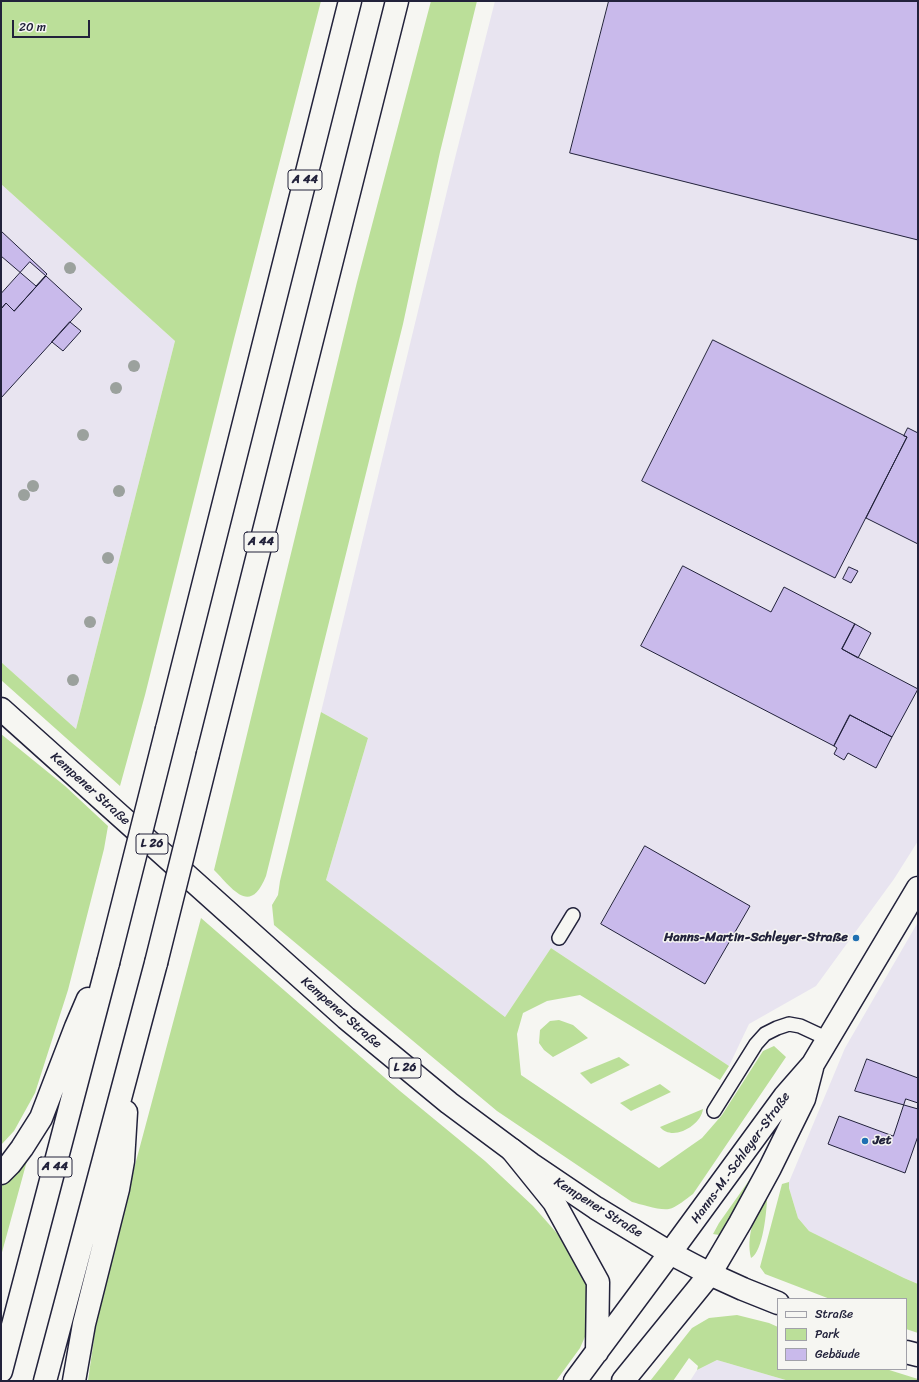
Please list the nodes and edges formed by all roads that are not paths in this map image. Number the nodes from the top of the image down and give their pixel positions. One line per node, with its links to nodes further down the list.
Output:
1 (350, 1): 7 (main road, A 44, bridge)
2 (397, 1): 10 (main road, A 44, bridge)
3 (1, 709): 12 (main road, Kempener Straße / L 26)
4 (918, 888): 8 (main road, Hanns-M.-Schleyer-Straße)
5 (573, 915): 6 (lane)
6 (559, 938)
7 (108, 963): 13 (main road); 20 (main road, A 44)
8 (828, 1038): 9 (main road, Hanns-M.-Schleyer-Straße); 11 (lane)
9 (813, 1064): 14 (main road, Hanns-M.-Schleyer-Straße); 15 (main road, Hanns-M.-Schleyer-Straße)
10 (125, 1080): 21 (main road, A 44); 22 (main road)
11 (714, 1111)
12 (512, 1150): 14 (main road, Kempener Straße / L 26); 17 (main road)
13 (1, 1172)
14 (670, 1253): 15 (main road, Kempener Straße / L 26); 17 (main road, Hanns-M.-Schleyer-Straße)
15 (710, 1274): 16 (main road, Kempener Straße / L 26); 24 (main road, Hanns-M.-Schleyer-Straße)
16 (777, 1303)
17 (597, 1352): 23 (main road, Hanns-M.-Schleyer-Straße)
18 (907, 1352): 19 (main road)
19 (918, 1355)
20 (1, 1371)
21 (45, 1381)
22 (74, 1381)
23 (575, 1381)
24 (623, 1381)

